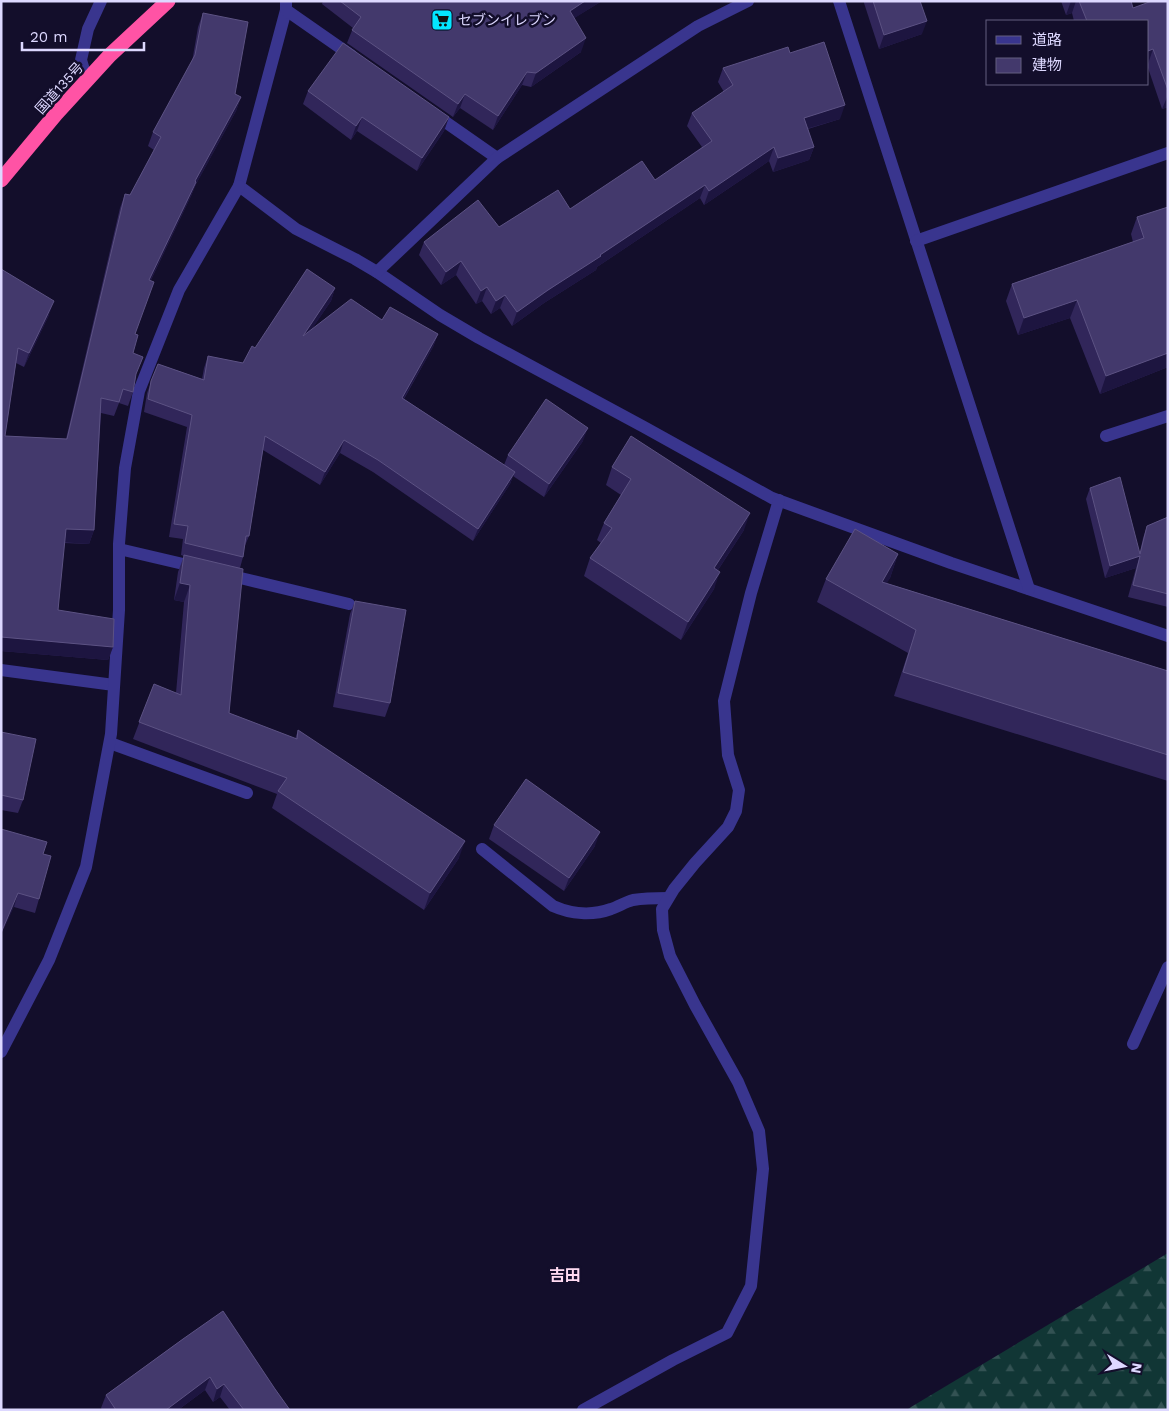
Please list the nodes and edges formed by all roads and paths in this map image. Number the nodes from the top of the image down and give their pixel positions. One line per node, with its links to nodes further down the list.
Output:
1 (101, 1): 7 (street)
2 (168, 1): 7 (highway, 国道135号)
3 (748, 1): 10 (street)
4 (839, 1): 13 (street)
5 (286, 6): 6 (street); 12 (street)
6 (359, 61)
7 (87, 80): 11 (highway, 国道135号)
8 (424, 107): 10 (street)
9 (1168, 153): 13 (street)
10 (497, 158): 14 (street)
11 (1, 180)
12 (239, 186): 14 (street); 18 (street)
13 (916, 241): 19 (street)
14 (377, 272): 17 (street)
15 (1168, 416): 16 (street)
16 (1106, 436)
17 (779, 500): 19 (street); 27 (street)
18 (120, 549): 20 (street); 23 (street)
19 (1029, 589): 21 (street)
20 (349, 604)
21 (1168, 636)
22 (1, 670): 23 (street)
23 (114, 685): 24 (street)
24 (110, 743): 25 (street); 30 (street)
25 (247, 793)
26 (482, 849): 27 (street)
27 (668, 898): 31 (street)
28 (1168, 967): 29 (street)
29 (1133, 1044)
30 (1, 1052)
31 (583, 1410)

